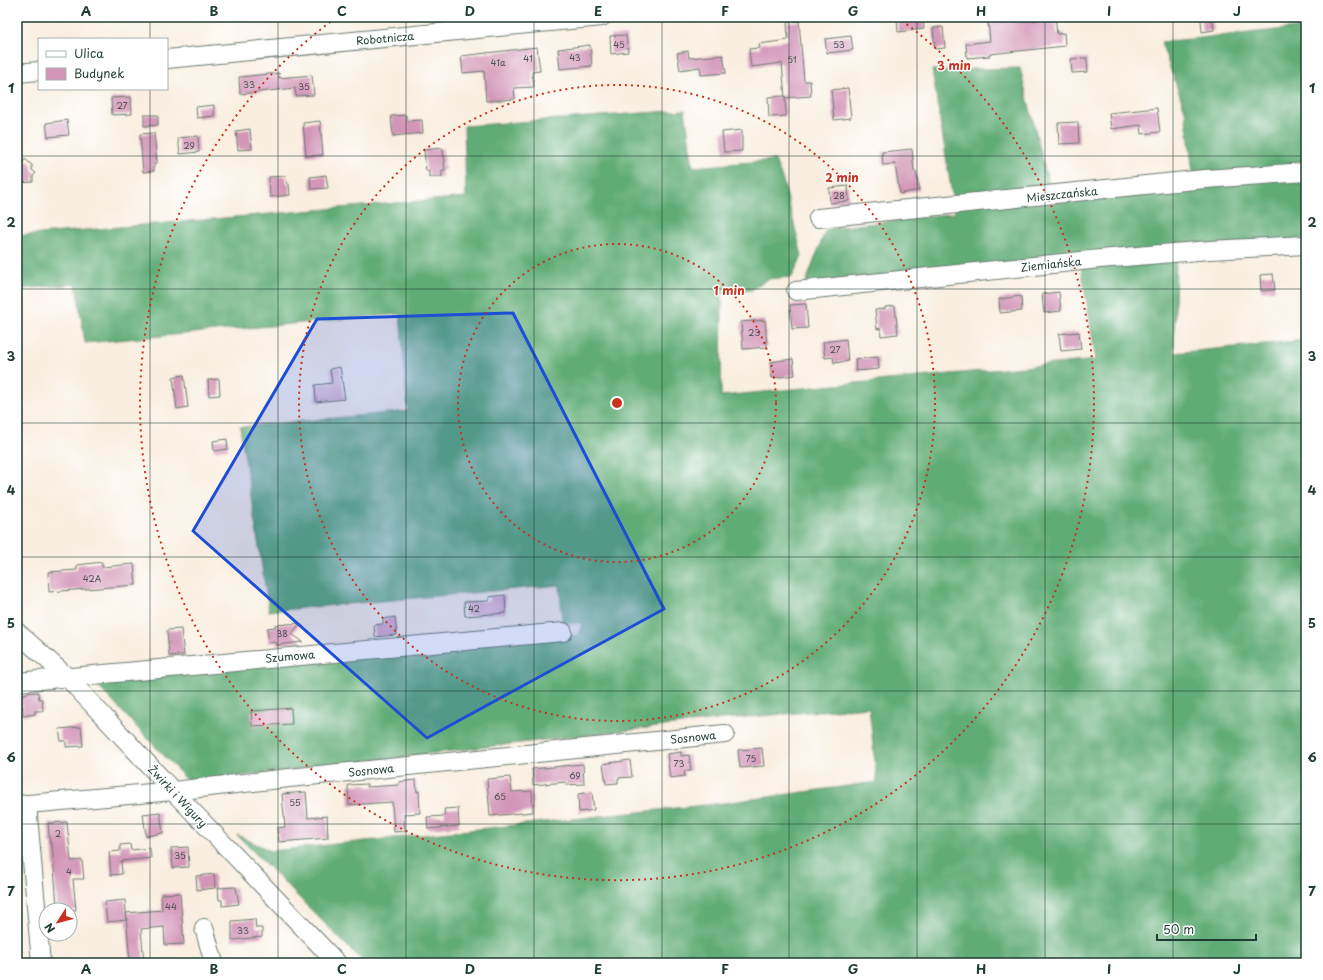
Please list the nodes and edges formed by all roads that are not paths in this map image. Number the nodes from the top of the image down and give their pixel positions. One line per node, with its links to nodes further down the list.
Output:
1 (602, 17): 2 (street, Robotnicza)
2 (168, 59)
3 (38, 71): 4 (street)
4 (17, 73)
5 (1306, 172): 6 (street, Mieszczańska)
6 (818, 218)
7 (1306, 245): 8 (street, Ziemiańska)
8 (796, 291)
9 (17, 632): 11 (street, Żwirki i Wigury)
10 (563, 632): 11 (street, Szumowa)
11 (67, 677): 12 (street, Szumowa); 14 (street, Żwirki i Wigury)
12 (17, 682)
13 (725, 734): 14 (street, Sosnowa)
14 (173, 792): 15 (street, Sosnowa); 19 (street, Żwirki i Wigury)
15 (22, 804): 17 (street)
16 (204, 928): 18 (street)
17 (41, 963)
18 (214, 963)
19 (337, 963)

